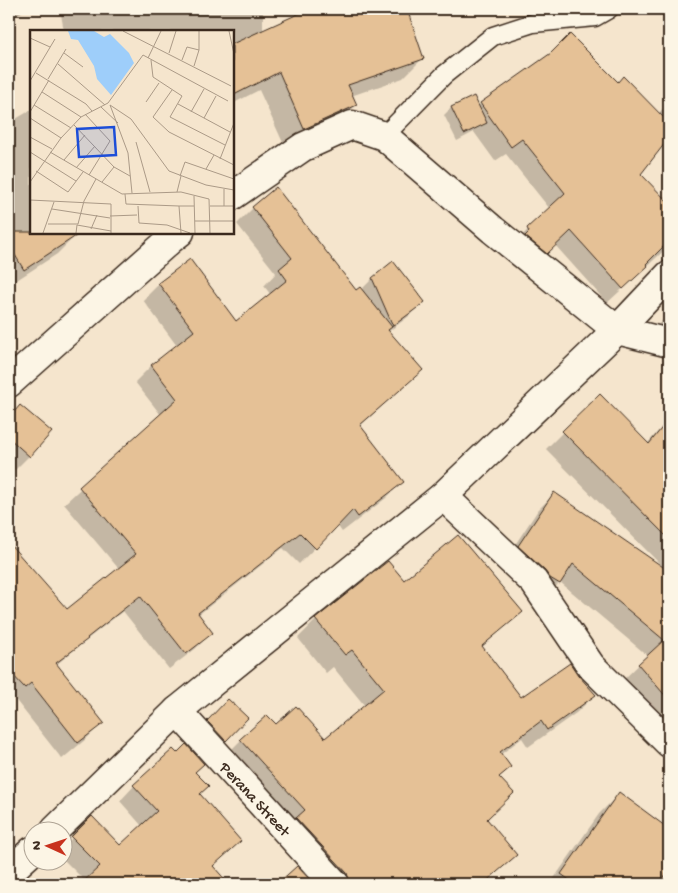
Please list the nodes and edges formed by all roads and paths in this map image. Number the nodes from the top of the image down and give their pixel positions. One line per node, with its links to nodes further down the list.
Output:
1 (609, 9): 2 (lane)
2 (384, 136): 3 (street); 6 (street)
3 (234, 195)
4 (177, 234): 8 (street)
5 (669, 275): 6 (street)
6 (617, 330): 7 (street); 9 (street)
7 (669, 343)
8 (9, 383)
9 (443, 496): 10 (street); 11 (street)
10 (176, 712): 12 (street); 15 (street, Perana Street)
11 (669, 743)
12 (65, 820)
13 (22, 860): 14 (street)
14 (9, 872)
15 (335, 884)

